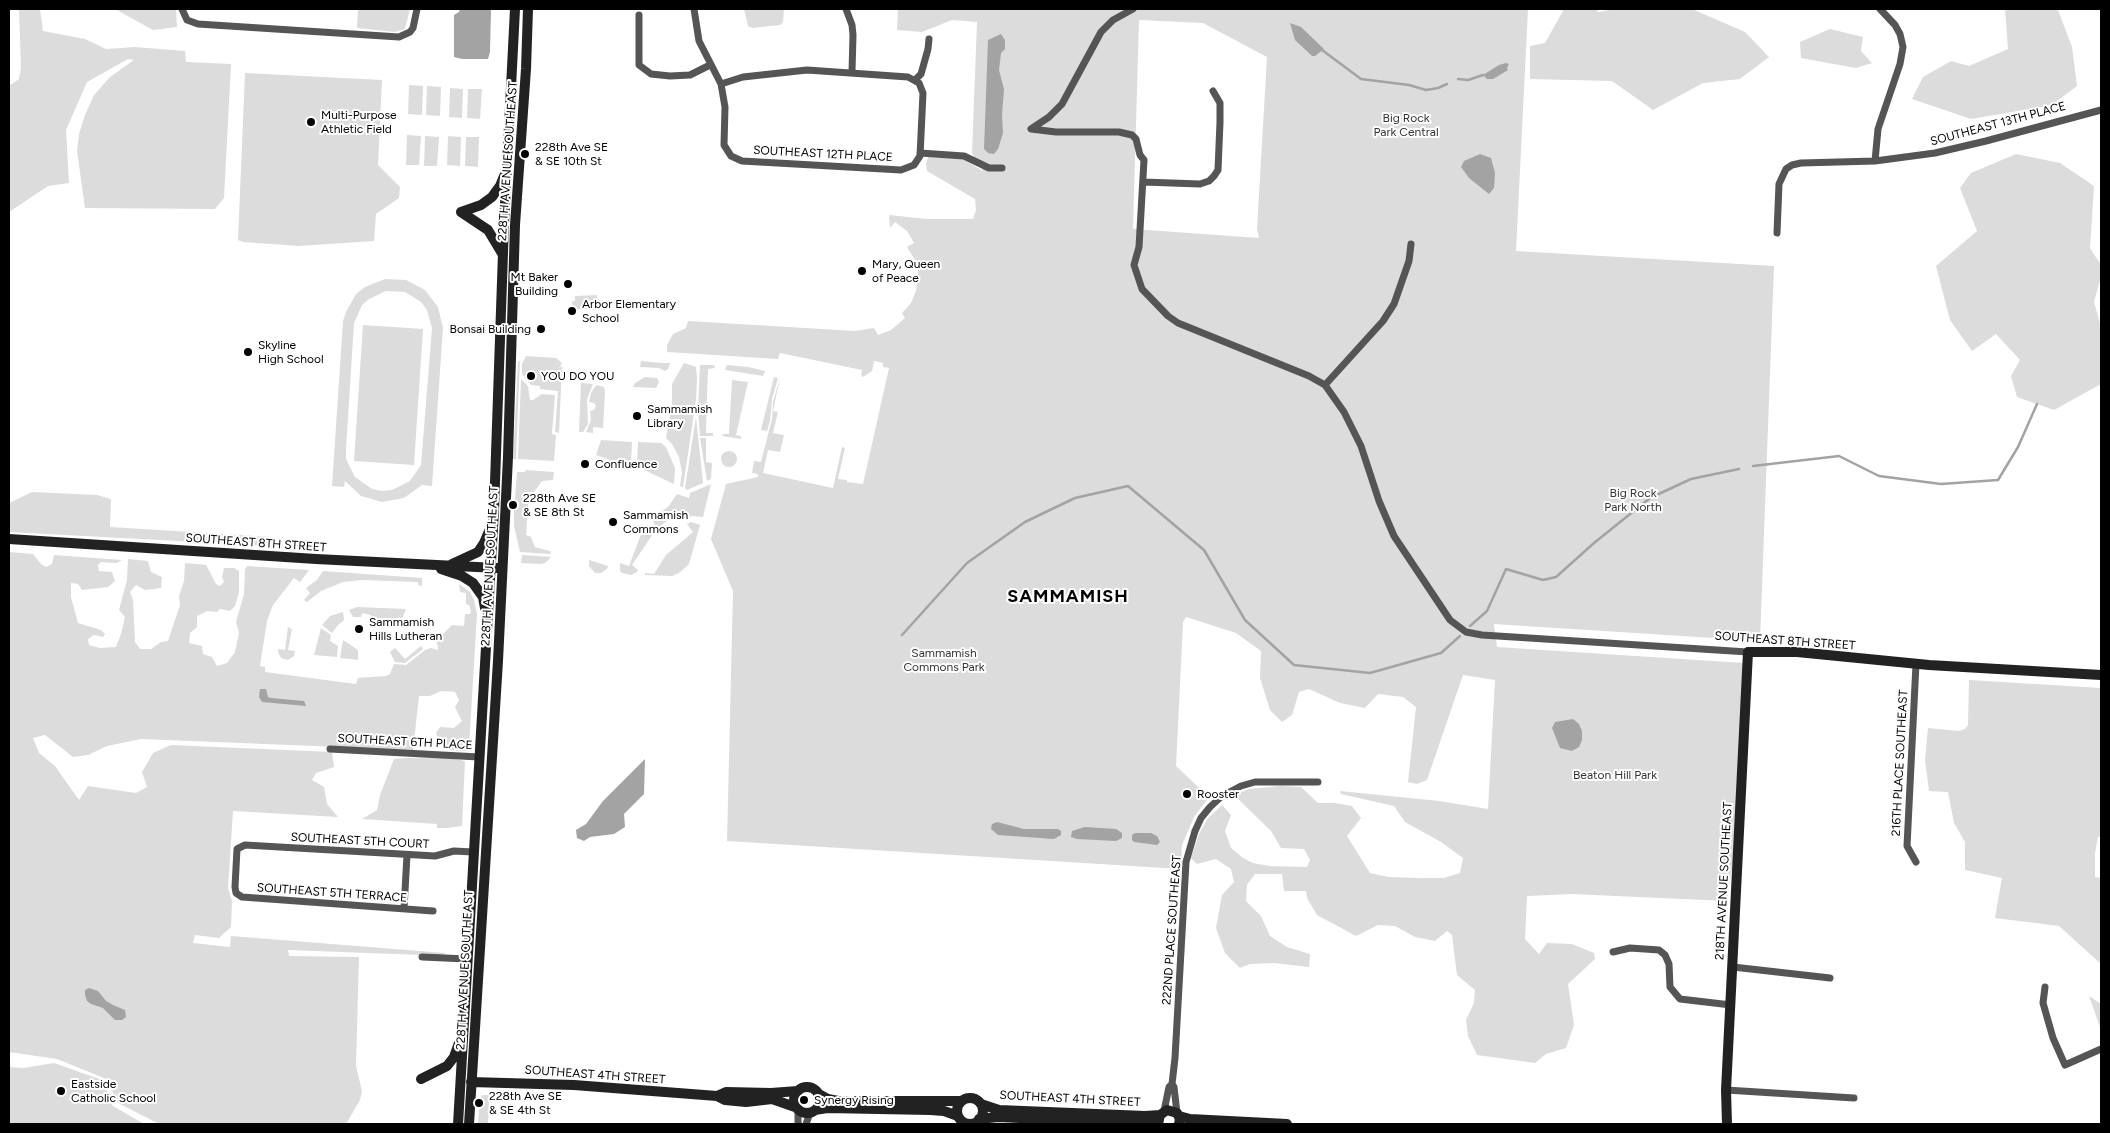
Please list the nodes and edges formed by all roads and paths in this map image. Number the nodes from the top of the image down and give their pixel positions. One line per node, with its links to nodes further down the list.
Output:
1 (182, 9): 2 (street)
2 (417, 9)
3 (515, 9): 12 (main road, 228TH AVENUE SOUTHEAST)
4 (521, 9): 12 (main road)
5 (528, 9): 33 (main road, 228TH AVENUE SOUTHEAST)
6 (694, 9): 13 (street)
7 (846, 9): 14 (street)
8 (1133, 9): 23 (street)
9 (1880, 9): 20 (street)
10 (639, 15): 13 (street)
11 (928, 39): 15 (street)
12 (514, 46): 21 (main road, 228TH AVENUE SOUTHEAST)
13 (710, 65): 16 (street)
14 (852, 72): 15 (street); 16 (street)
15 (917, 81): 19 (street)
16 (721, 84): 19 (street, SOUTHEAST 12TH PLACE)
17 (1212, 91): 23 (street)
18 (2101, 110): 20 (street, SOUTHEAST 13TH PLACE)
19 (920, 153): 22 (street)
20 (1874, 162): 24 (street, SOUTHEAST 13TH PLACE)
21 (508, 166): 26 (main road, 228TH AVENUE SOUTHEAST); 26 (main road)
22 (1002, 168)
23 (1143, 182): 27 (street)
24 (1777, 233)
25 (1411, 244): 27 (street)
26 (503, 255): 28 (main road, 228TH AVENUE SOUTHEAST)
27 (1325, 385): 35 (street, SOUTHEAST 8TH STREET)
28 (494, 511): 31 (main road); 32 (main road, 228TH AVENUE SOUTHEAST)
29 (9, 539): 30 (main road, SOUTHEAST 8TH STREET)
30 (426, 565): 31 (main road, SOUTHEAST 8TH STREET); 34 (main road)
31 (448, 566): 32 (main road, SOUTHEAST 8TH STREET)
32 (491, 568): 33 (main road, SOUTHEAST 8TH STREET); 34 (main road, 228TH AVENUE SOUTHEAST)
33 (502, 568): 57 (main road, 228TH AVENUE SOUTHEAST)
34 (488, 621): 39 (main road, 228TH AVENUE SOUTHEAST)
35 (1748, 652): 36 (main road, SOUTHEAST 8TH STREET); 50 (main road, 218TH AVENUE SOUTHEAST)
36 (1916, 664): 37 (main road, SOUTHEAST 8TH STREET); 43 (street, 216TH PLACE SOUTHEAST)
37 (2101, 675)
38 (330, 750): 39 (street, SOUTHEAST 6TH PLACE)
39 (479, 757): 41 (main road, 228TH AVENUE SOUTHEAST)
40 (1318, 782): 58 (street, 222ND PLACE SOUTHEAST)
41 (474, 852): 42 (street, SOUTHEAST 5TH COURT); 49 (main road, 228TH AVENUE SOUTHEAST)
42 (407, 855): 44 (street, SOUTHEAST 5TH COURT); 45 (street)
43 (1916, 862)
44 (235, 888): 45 (street, SOUTHEAST 5TH TERRACE)
45 (404, 909): 46 (street, SOUTHEAST 5TH TERRACE)
46 (433, 911)
47 (1613, 952): 53 (street)
48 (422, 957): 49 (street)
49 (467, 959): 54 (main road, 228TH AVENUE SOUTHEAST)
50 (1733, 966): 51 (street); 53 (main road, 218TH AVENUE SOUTHEAST)
51 (1830, 978)
52 (2045, 987): 55 (street)
53 (1731, 1005): 59 (main road, 218TH AVENUE SOUTHEAST)
54 (464, 1012): 56 (main road); 73 (main road, 228TH AVENUE SOUTHEAST)
55 (2101, 1049)
56 (422, 1080)
57 (471, 1082): 62 (main road, SOUTHEAST 4TH STREET); 74 (main road, 228TH AVENUE SOUTHEAST)
58 (1172, 1084): 69 (street, 222ND PLACE SOUTHEAST); 70 (street, 222ND PLACE SOUTHEAST)
59 (1726, 1090): 63 (street); 67 (main road, 218TH AVENUE SOUTHEAST)
60 (798, 1091): 61 (main road); 62 (main road, SOUTHEAST 4TH STREET); 66 (main road)
61 (819, 1094): 64 (main road); 68 (main road)
62 (718, 1096): 66 (main road, SOUTHEAST 4TH STREET)
63 (1854, 1098)
64 (962, 1101): 65 (main road); 71 (main road)
65 (980, 1104): 69 (main road, SOUTHEAST 4TH STREET); 72 (main road)
66 (796, 1108): 68 (main road); 75 (street)
67 (1726, 1111): 79 (main road, 218TH AVENUE SOUTHEAST); 80 (main road, 218TH AVENUE SOUTHEAST)
68 (812, 1112): 71 (main road); 76 (street)
69 (1160, 1117): 70 (main road, SOUTHEAST 4TH STREET)
70 (1178, 1118): 78 (main road)
71 (960, 1120): 72 (main road)
72 (975, 1122): 77 (main road, SOUTHEAST 4TH STREET)
73 (458, 1124)
74 (469, 1124)
75 (798, 1124)
76 (806, 1124)
77 (1151, 1124)
78 (1287, 1124)
79 (1722, 1124)
80 (1727, 1124)

